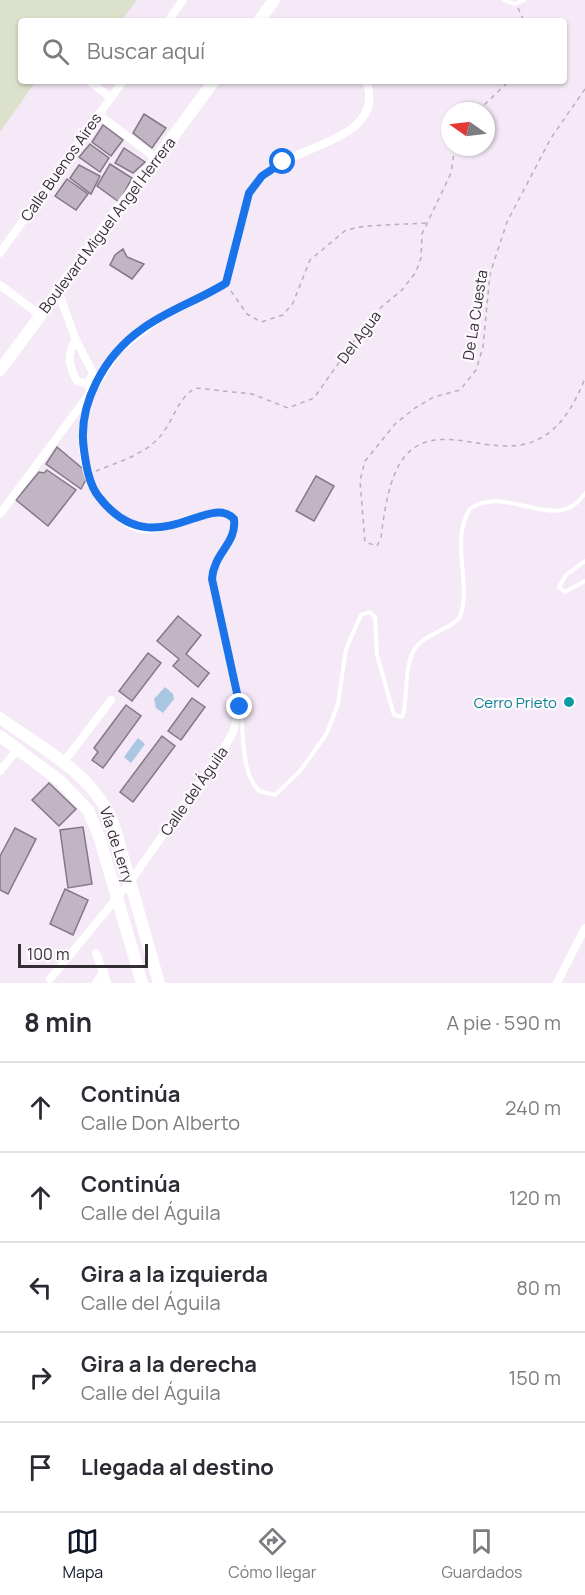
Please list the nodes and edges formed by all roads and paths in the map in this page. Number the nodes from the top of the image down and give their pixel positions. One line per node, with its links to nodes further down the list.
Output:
1 (183, 0): 6 (street)
2 (274, 0): 7 (street)
3 (504, 0): 5 (lane)
4 (524, 0): 5 (lane)
5 (515, 4): 8 (path)
6 (170, 18)
7 (261, 18)
8 (522, 18)
9 (93, 84): 15 (street)
10 (121, 84): 15 (street, Calle Buenos Aires)
11 (212, 84): 19 (street, Boulevard Miguel Angel Herrera)
12 (367, 84): 22 (street)
13 (506, 84): 16 (path)
14 (585, 89): 28 (path, De La Cuesta)
15 (110, 97): 17 (street, Calle Buenos Aires)
16 (487, 102)
17 (98, 114): 19 (street); 21 (street, Calle Buenos Aires)
18 (454, 156): 20 (path, Del Agua)
19 (157, 159): 24 (street, Boulevard Miguel Angel Herrera)
20 (426, 223): 22 (path); 30 (path, Del Agua)
21 (0, 253)
22 (226, 283): 29 (street)
23 (0, 285): 25 (street)
24 (58, 291): 25 (street, Boulevard Miguel Angel Herrera); 26 (street)
25 (40, 315): 27 (street, Boulevard Miguel Angel Herrera)
26 (76, 340): 29 (street); 29 (street)
27 (1, 366)
28 (585, 378)
29 (89, 388): 30 (street); 32 (street)
30 (89, 474): 36 (street)
31 (585, 493): 36 (lane)
32 (0, 514)
33 (585, 561): 34 (lane)
34 (585, 581)
35 (111, 700): 42 (street)
36 (240, 707): 44 (street, Calle del Águila)
37 (0, 718): 40 (street, Vía de Lerry)
38 (0, 736): 39 (street, Vía de Lerry)
39 (18, 748): 41 (street, Vía de Lerry); 43 (street)
40 (47, 752): 41 (street); 42 (street, Vía de Lerry)
41 (38, 763): 45 (street, Vía de Lerry)
42 (63, 763): 44 (street, Vía de Lerry)
43 (0, 771)
44 (129, 882): 45 (street, Calle del Águila); 48 (street, Vía de Lerry)
45 (116, 896): 49 (street, Vía de Lerry); 51 (street, Calle del Águila)
46 (585, 928): 56 (street)
47 (96, 953): 50 (street)
48 (152, 962): 49 (street); 55 (street, Vía de Lerry)
49 (138, 966): 54 (street, Vía de Lerry)
50 (104, 971): 52 (street); 53 (street)
51 (50, 979)
52 (96, 983)
53 (108, 983)
54 (142, 983)
55 (159, 983)
56 (556, 983)

